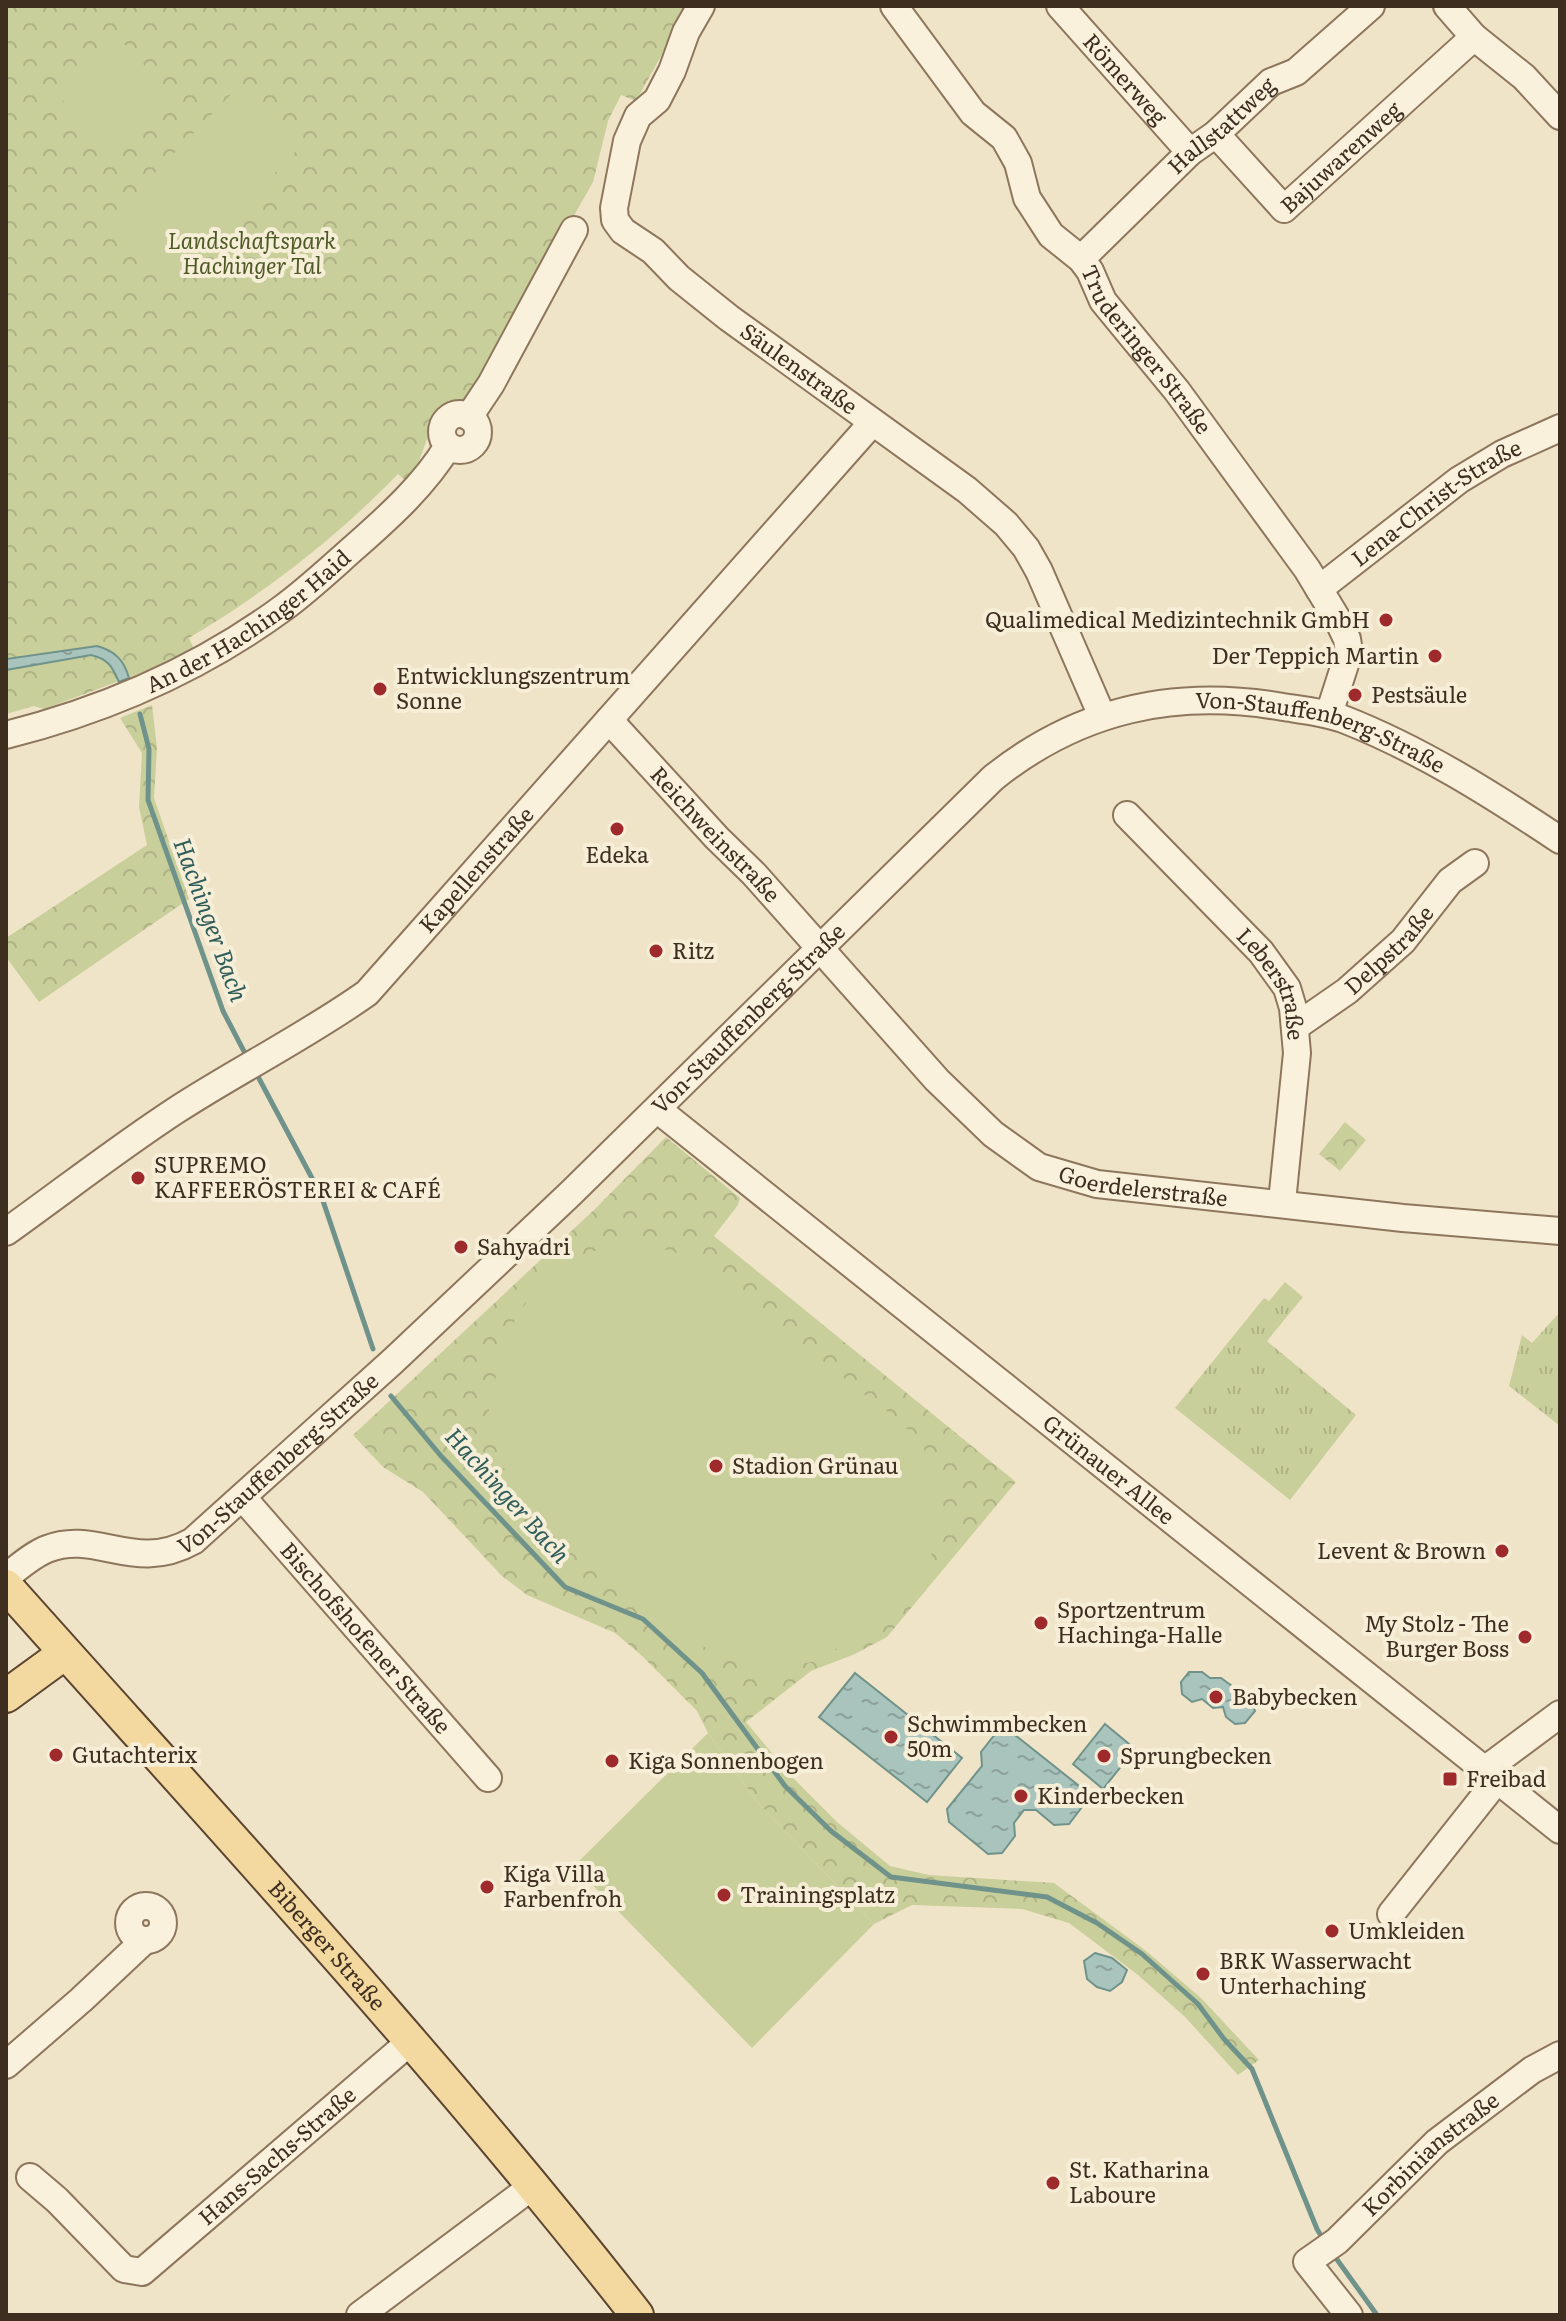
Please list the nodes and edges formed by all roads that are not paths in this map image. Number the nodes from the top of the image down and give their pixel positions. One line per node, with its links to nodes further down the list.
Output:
1 (701, 6): 12 (street, Säulenstraße)
2 (894, 6): 11 (street, Truderinger Straße)
3 (1060, 6): 9 (street, Römerweg)
4 (1371, 6): 8 (street, Hallstattweg)
5 (1447, 6): 6 (street)
6 (1474, 37): 7 (street); 8 (street, Bajuwarenweg)
7 (1560, 116)
8 (1216, 134): 9 (street, Hallstattweg)
9 (1190, 152): 11 (street, Hallstattweg)
10 (574, 230): 18 (street, An der Hachinger Haid)
11 (1081, 259): 14 (street, Truderinger Straße)
12 (872, 423): 16 (street, Säulenstraße); 17 (street, Kapellenstraße)
13 (1560, 428): 14 (street, Lena-Christ-Straße)
14 (1319, 589): 15 (street, Truderinger Straße)
15 (1329, 714): 16 (street, Von-Stauffenberg-Straße); 20 (street, Von-Stauffenberg-Straße)
16 (1102, 716): 22 (street, Von-Stauffenberg-Straße)
17 (609, 720): 22 (street, Reichweinstraße); 27 (street, Kapellenstraße)
18 (6, 735)
19 (1127, 815): 23 (street, Leberstraße)
20 (1560, 840)
21 (1475, 863): 23 (street, Delpstraße)
22 (819, 948): 24 (street, Von-Stauffenberg-Straße); 25 (street, Goerdelerstraße)
23 (1295, 1027): 25 (street, Leberstraße)
24 (657, 1109): 28 (street, Von-Stauffenberg-Straße); 34 (street, Grünauer Allee)
25 (1282, 1202): 26 (street, Goerdelerstraße)
26 (1560, 1231)
27 (6, 1232)
28 (243, 1498): 29 (street, Von-Stauffenberg-Straße); 35 (street, Bischofshofener Straße)
29 (6, 1577)
30 (6, 1586): 31 (main road, Biberger Straße)
31 (65, 1653): 32 (main road); 39 (main road, Biberger Straße)
32 (6, 1696)
33 (1560, 1714): 34 (street)
34 (1492, 1774): 36 (street, Grünauer Allee); 37 (street)
35 (488, 1778)
36 (1560, 1830)
37 (1391, 1914)
38 (145, 1940): 41 (street)
39 (411, 2041): 42 (street, Hans-Sachs-Straße); 43 (main road, Biberger Straße)
40 (1560, 2055): 46 (street, Korbinianstraße)
41 (6, 2065)
42 (30, 2177)
43 (534, 2185): 44 (street); 45 (main road, Biberger Straße)
44 (360, 2315)
45 (637, 2315)
46 (1349, 2315)

